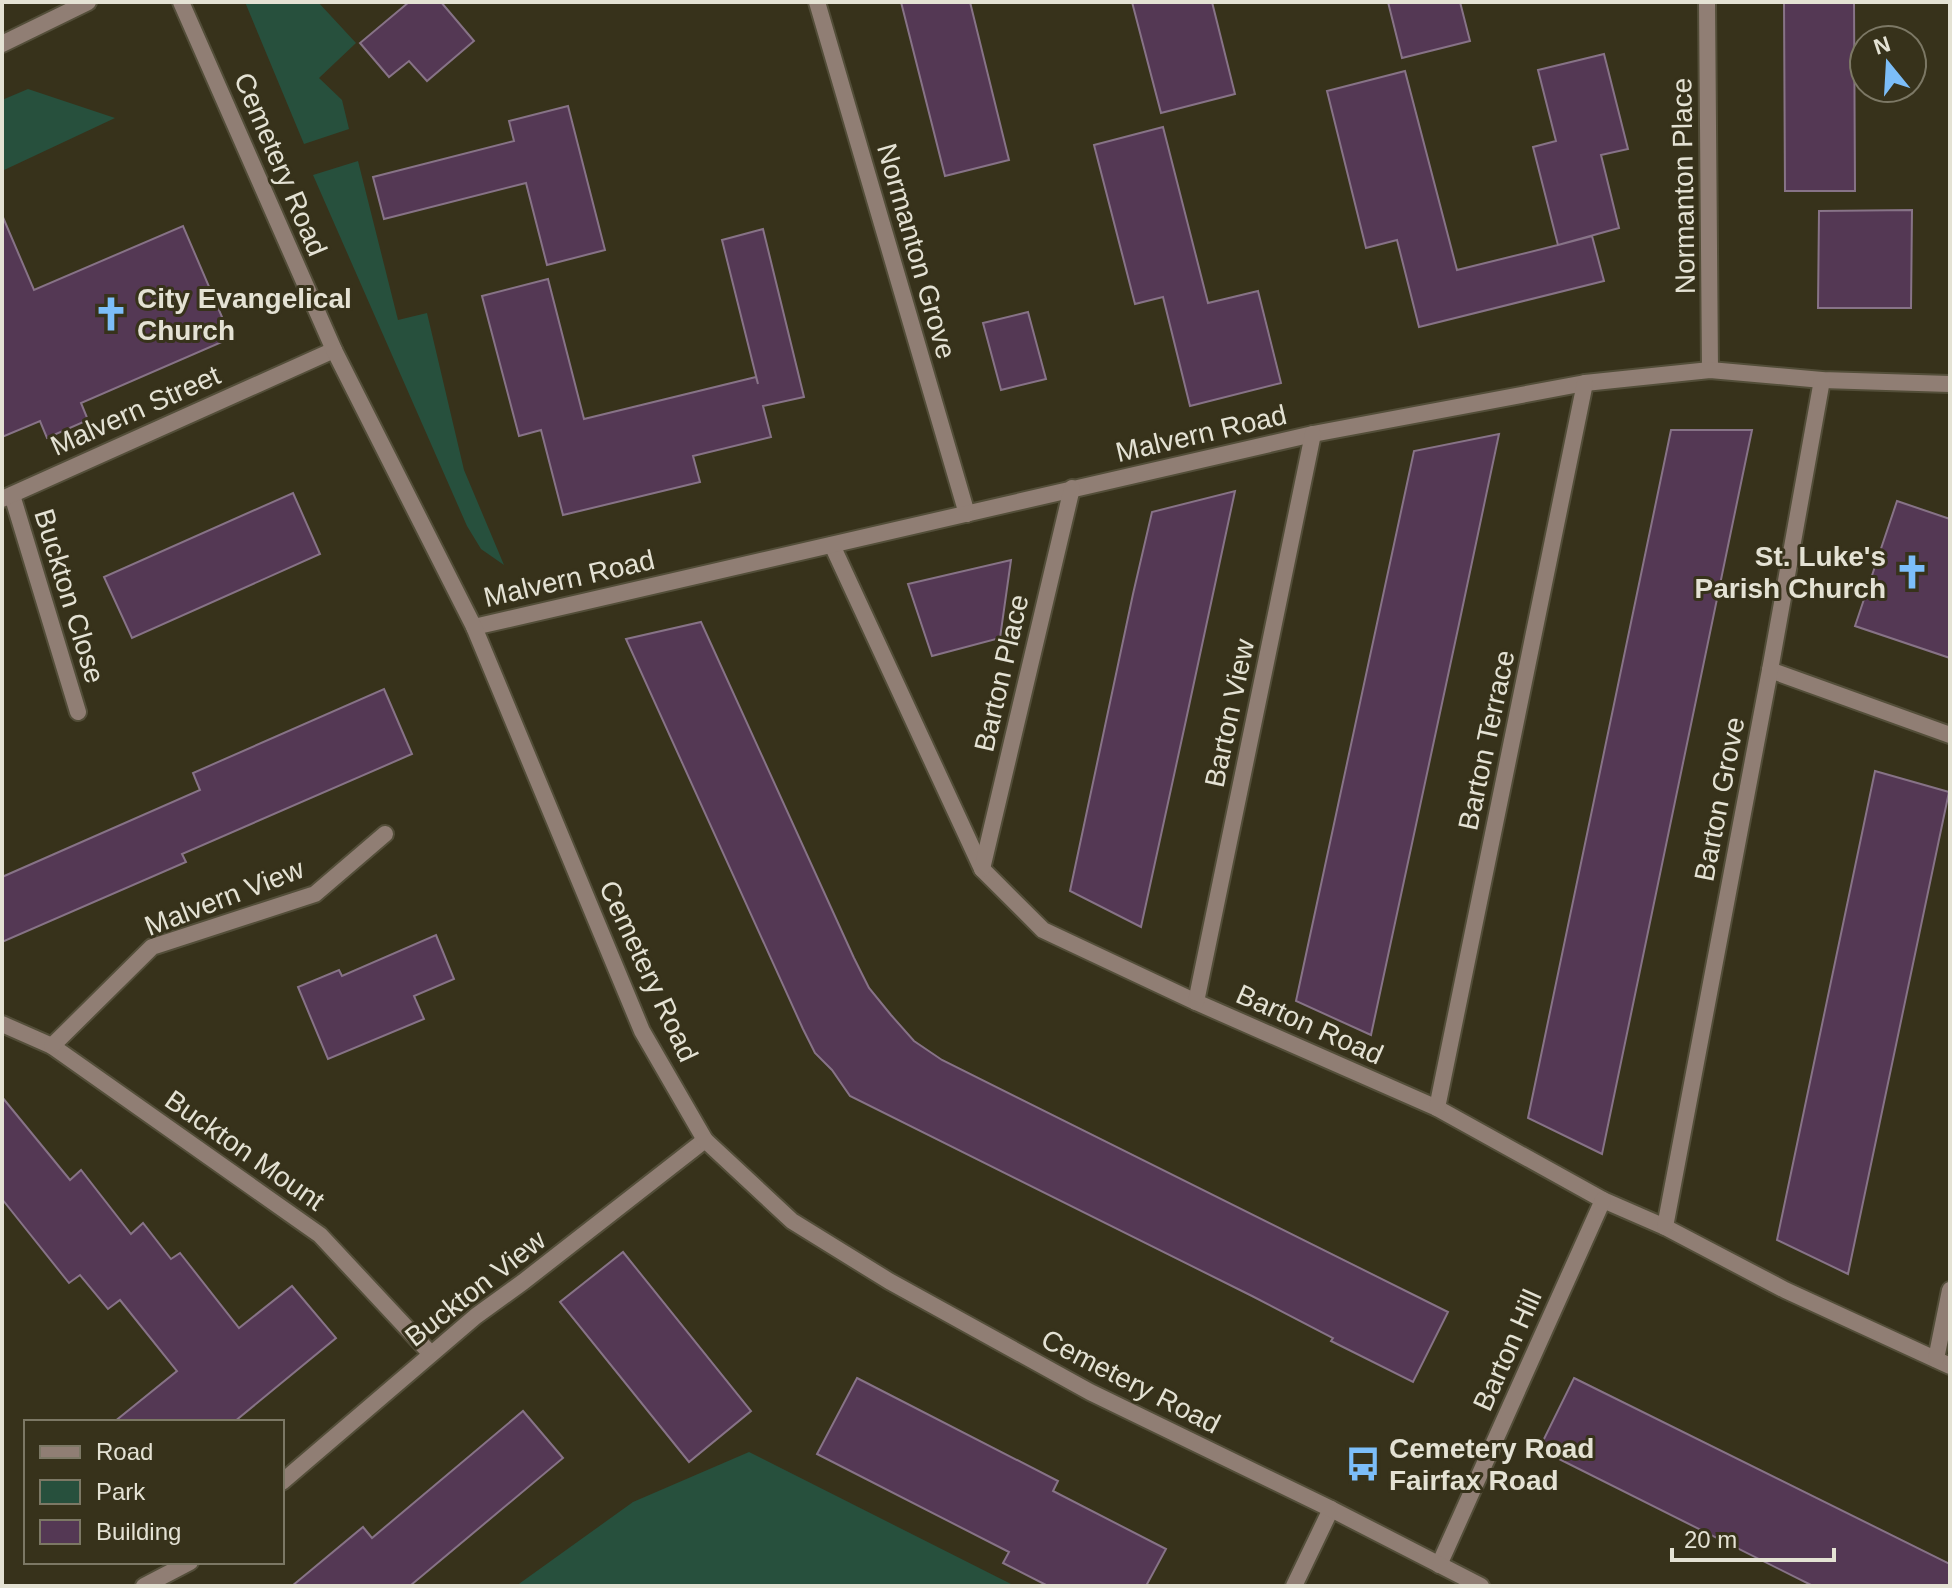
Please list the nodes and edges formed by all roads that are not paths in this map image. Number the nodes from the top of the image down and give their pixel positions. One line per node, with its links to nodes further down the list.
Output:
1 (88, 2): 5 (street)
2 (181, 2): 6 (street, Cemetery Road)
3 (817, 2): 14 (street, Normanton Grove)
4 (1707, 2): 7 (street, Normanton Place)
5 (2, 44)
6 (334, 350): 13 (street, Malvern Street); 16 (street, Cemetery Road)
7 (1710, 370): 8 (street, Malvern Road); 9 (street, Malvern Road)
8 (1822, 380): 10 (street, Malvern Road); 17 (street, Barton Grove)
9 (1585, 383): 11 (street, Malvern Road); 25 (street, Barton Terrace)
10 (1950, 384)
11 (1313, 434): 12 (street, Malvern Road); 22 (street, Barton View)
12 (1072, 488): 14 (street, Malvern Road); 21 (street, Barton Place)
13 (7, 497): 18 (street, Buckton Close)
14 (967, 514): 15 (street, Malvern Road)
15 (832, 545): 16 (street, Malvern Road); 21 (street, Barton Road)
16 (474, 627): 26 (street, Cemetery Road)
17 (1770, 670): 19 (street); 28 (street, Barton Grove)
18 (78, 712)
19 (1950, 735)
20 (385, 834): 24 (street, Malvern View)
21 (982, 869): 22 (street, Barton Road)
22 (1196, 1002): 25 (street, Barton Road)
23 (2, 1024): 24 (street, Buckton Mount)
24 (52, 1046): 30 (street, Buckton Mount)
25 (1437, 1108): 27 (street, Barton Road)
26 (705, 1140): 30 (street, Buckton View); 33 (street, Cemetery Road)
27 (1603, 1200): 28 (street, Barton Road); 35 (street, Barton Hill)
28 (1665, 1227): 31 (street, Barton Road)
29 (1950, 1290): 31 (street)
30 (431, 1354): 32 (street, Buckton View)
31 (1943, 1363)
32 (284, 1480)
33 (1331, 1509): 35 (street, Cemetery Road); 37 (street)
34 (186, 1564): 36 (street)
35 (1439, 1565): 38 (street, Cemetery Road)
36 (144, 1586)
37 (1294, 1586)
38 (1481, 1586)

